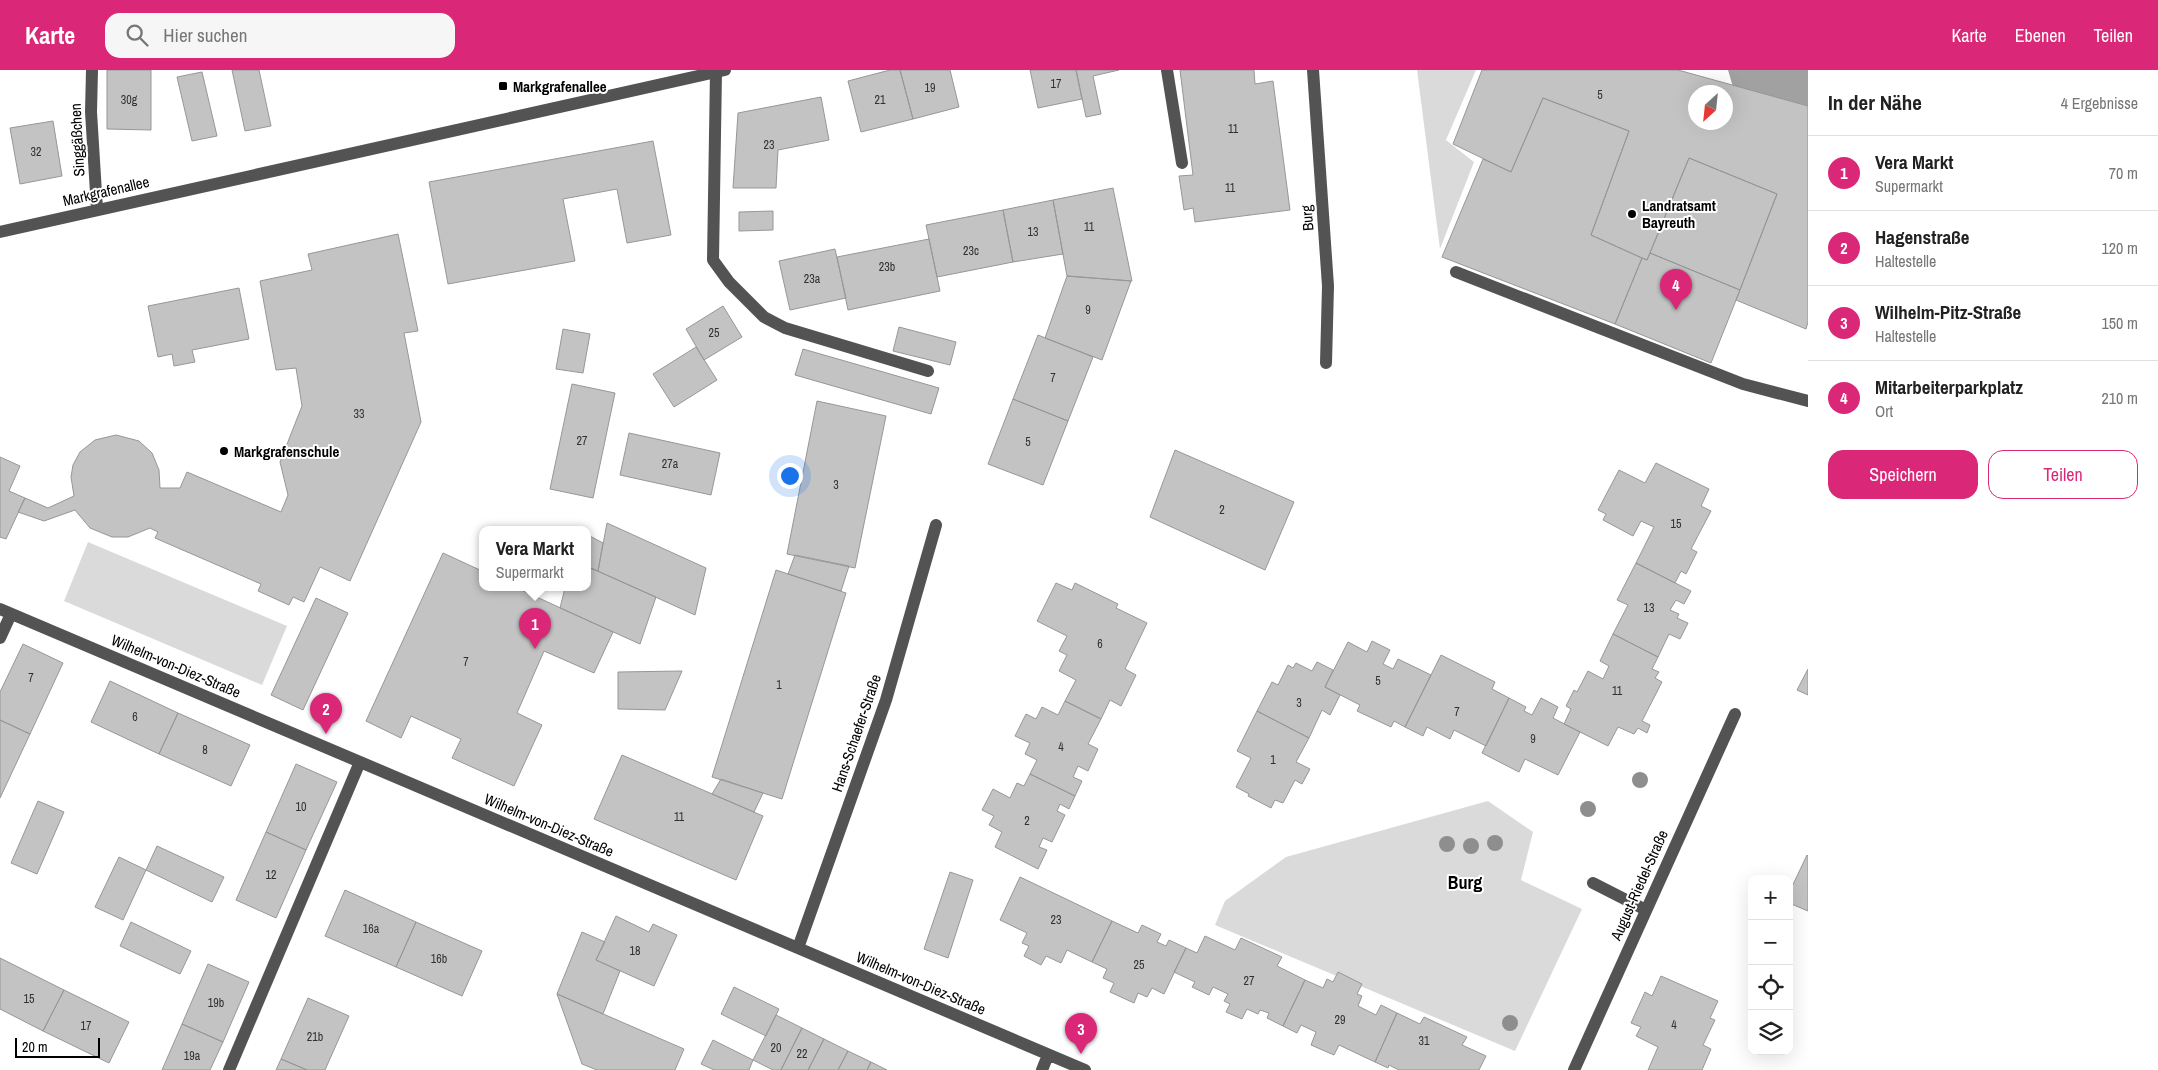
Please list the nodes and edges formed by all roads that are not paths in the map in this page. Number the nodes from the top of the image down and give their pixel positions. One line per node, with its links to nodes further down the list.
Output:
1 (92, 70): 6 (street, Singgäßchen)
2 (1167, 70): 5 (street)
3 (1313, 70): 9 (street, Burg)
4 (712, 72): 6 (street, Markgrafenallee); 10 (street, Markgrafenallee)
5 (1182, 163)
6 (97, 209): 7 (street, Markgrafenallee)
7 (0, 232)
8 (1456, 272): 11 (street)
9 (1326, 363)
10 (928, 371)
11 (1808, 401)
12 (936, 525): 19 (street, Hans-Schaefer-Straße)
13 (5, 611): 14 (street); 16 (street, Wilhelm-von-Diez-Straße)
14 (0, 638)
15 (1735, 714): 18 (street, August-Riedel-Straße)
16 (360, 762): 19 (street, Wilhelm-von-Diez-Straße); 21 (street)
17 (1593, 883): 18 (street)
18 (1646, 910): 24 (street, August-Riedel-Straße)
19 (798, 948): 20 (street, Wilhelm-von-Diez-Straße)
20 (1048, 1055): 22 (street); 23 (street, Wilhelm-von-Diez-Straße)
21 (228, 1070)
22 (1042, 1070)
23 (1085, 1070)
24 (1574, 1070)

